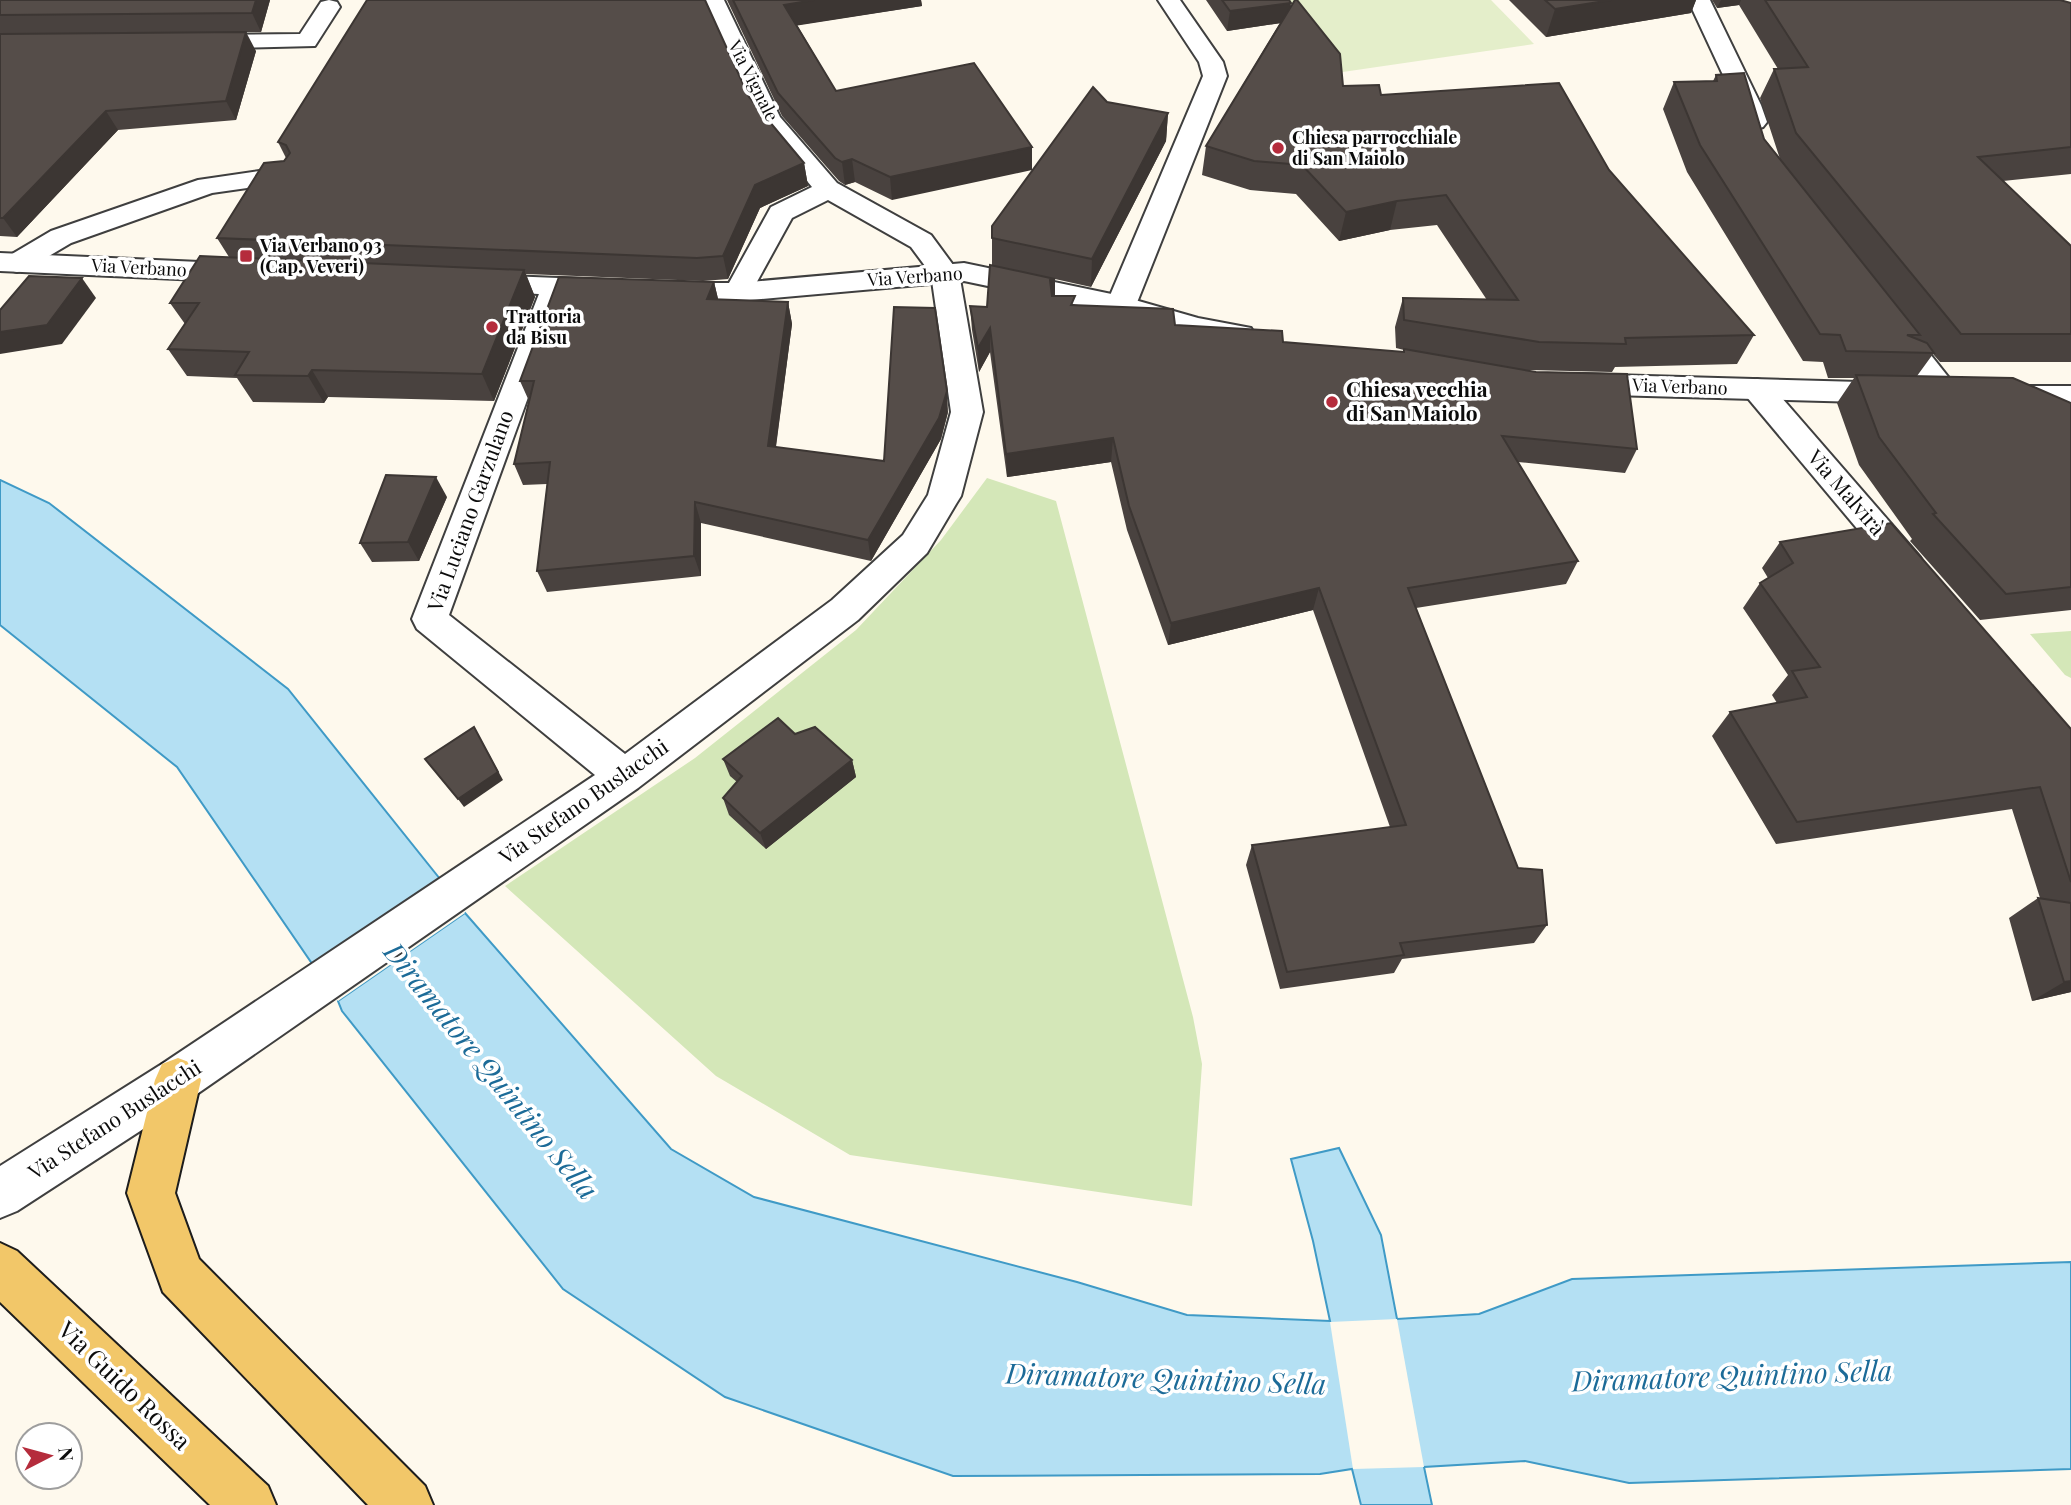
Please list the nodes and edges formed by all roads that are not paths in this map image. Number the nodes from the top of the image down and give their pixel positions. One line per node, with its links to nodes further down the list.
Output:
1 (713, 0): 8 (street, Via Vignale)
2 (1168, 0): 15 (street)
3 (1699, 0): 6 (street)
4 (329, 7): 5 (street)
5 (181, 42)
6 (1763, 152)
7 (287, 175): 9 (street)
8 (828, 189): 11 (street); 14 (street)
9 (9, 262): 10 (street, Via Verbano)
10 (265, 274)
11 (945, 274): 14 (street, Via Verbano); 15 (street, Via Verbano); 23 (street, Via Stefano Buslacchi)
12 (457, 283): 13 (street, Via Verbano)
13 (554, 287): 14 (street, Via Verbano); 23 (street, Via Luciano Garzulano)
14 (737, 292)
15 (1121, 305): 17 (street, Via Verbano)
16 (1877, 307): 20 (street)
17 (1268, 339)
18 (1554, 384): 19 (street, Via Verbano)
19 (1757, 389): 20 (street, Via Verbano); 22 (street, Via Malvirà)
20 (1946, 395): 21 (street, Via Verbano)
21 (2071, 396)
22 (1928, 589)
23 (624, 776): 24 (street, Via Stefano Buslacchi)
24 (178, 1080): 25 (street, Via Stefano Buslacchi); 28 (main road)
25 (0, 1194)
26 (0, 1268): 27 (main road, Via Guido Rossa)
27 (249, 1505)
28 (406, 1505)

